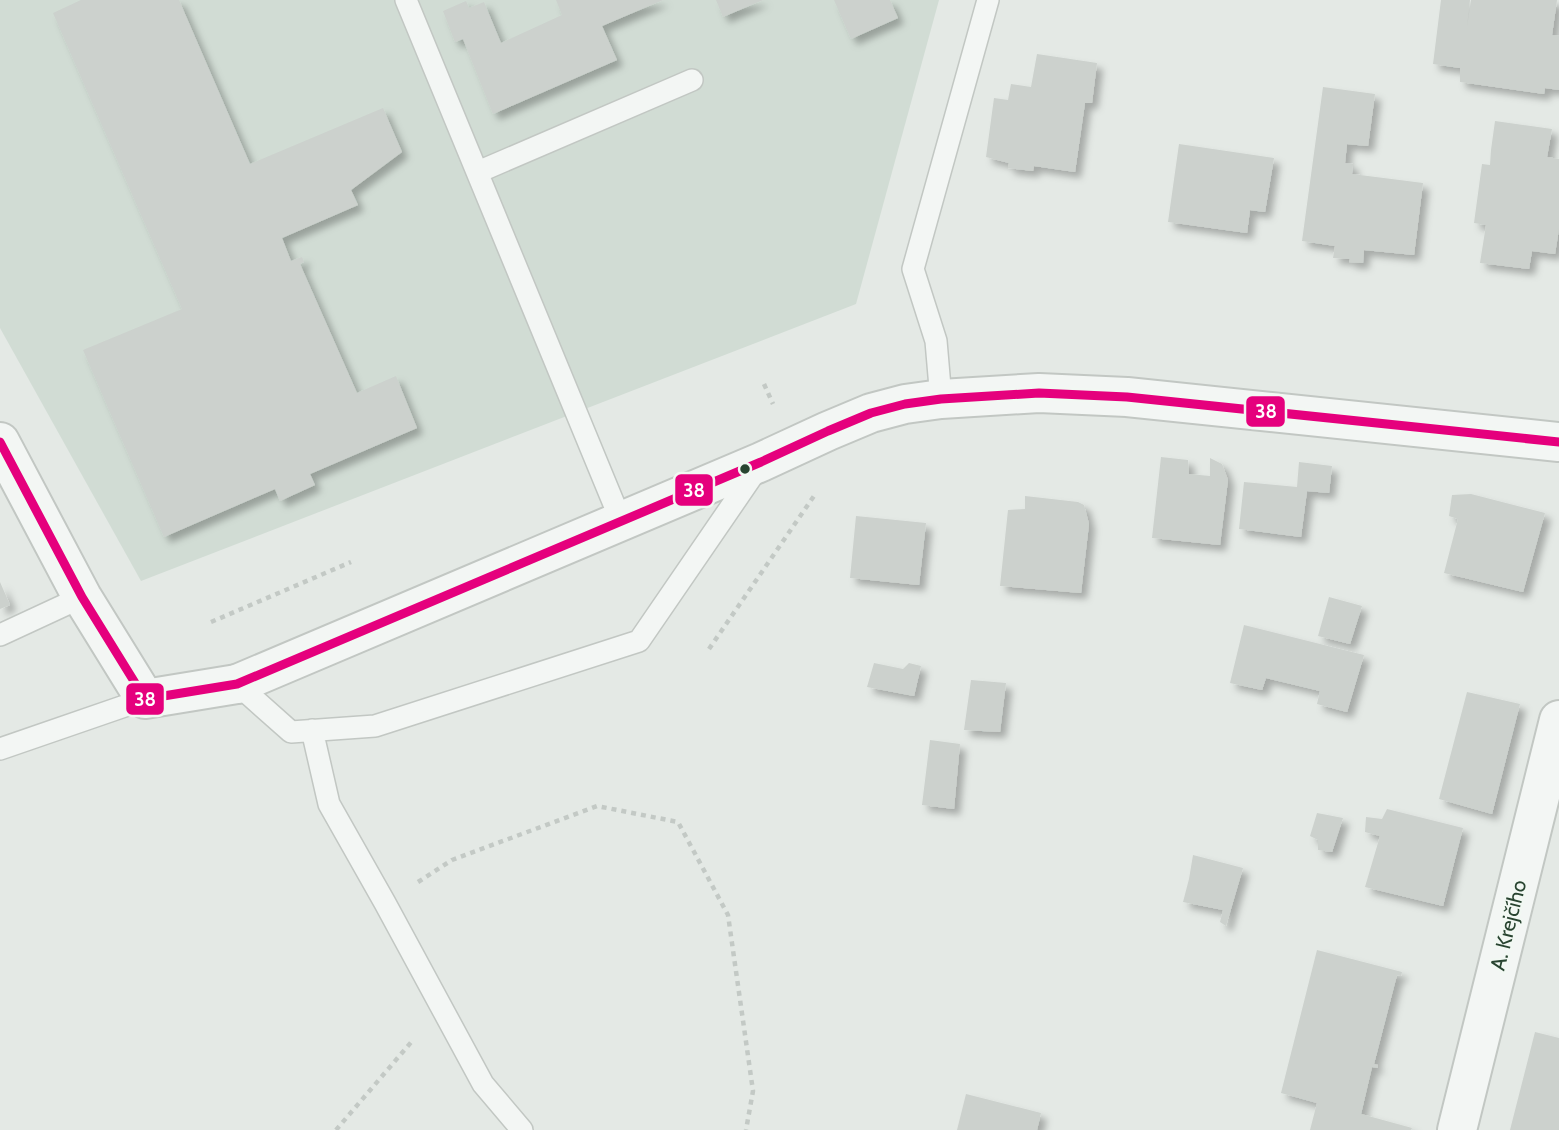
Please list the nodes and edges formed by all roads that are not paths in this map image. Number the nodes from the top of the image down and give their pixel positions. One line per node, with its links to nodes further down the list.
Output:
1 (406, 0): 4 (lane)
2 (988, 0): 5 (lane)
3 (692, 80): 4 (lane)
4 (478, 172): 9 (lane)
5 (941, 399): 7 (street); 8 (street)
6 (0, 442): 10 (street)
7 (1559, 442)
8 (761, 462): 9 (street); 15 (lane)
9 (621, 521): 12 (street)
10 (82, 597): 11 (lane); 13 (street)
11 (0, 635)
12 (237, 684): 13 (street); 15 (lane)
13 (145, 699): 16 (lane)
14 (1559, 720): 18 (street, A. Krejčího)
15 (312, 730): 17 (lane)
16 (0, 750)
17 (522, 1130)
18 (1457, 1130)

